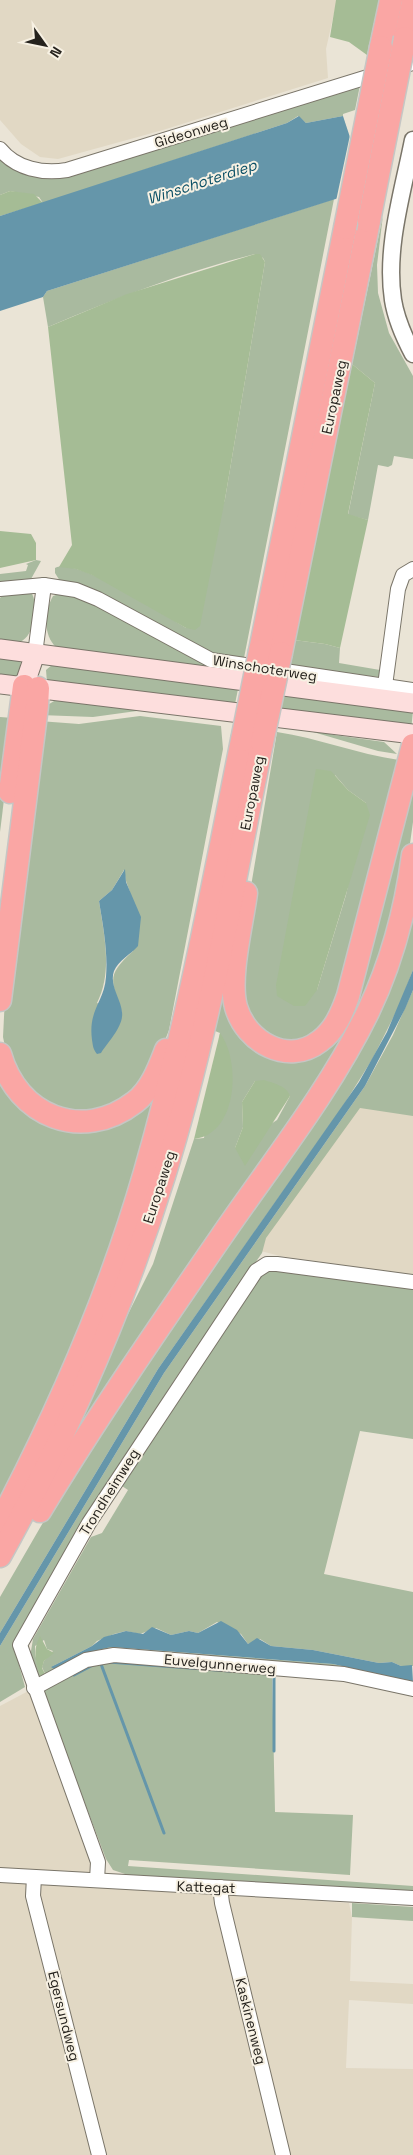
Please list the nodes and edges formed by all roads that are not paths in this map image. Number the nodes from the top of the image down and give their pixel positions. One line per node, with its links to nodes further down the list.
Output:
1 (390, 0): 11 (highway, Europaweg, bridge)
2 (413, 2): 11 (highway, Europaweg, bridge)
3 (413, 63): 5 (street, Gideonweg)
4 (413, 140): 6 (street)
5 (0, 149)
6 (413, 354)
7 (413, 568): 16 (street)
8 (44, 585): 9 (street, Winschoterweg); 12 (street); 16 (street, Winschoterweg)
9 (0, 588)
10 (0, 649): 12 (main road, Winschoterweg)
11 (271, 652): 19 (highway, Europaweg, bridge)
12 (35, 654): 14 (main road); 16 (main road, Winschoterweg)
13 (0, 684): 14 (main road)
14 (31, 687): 18 (main road); 23 (highway); 25 (highway)
15 (413, 690): 16 (street, Winschoterweg)
16 (384, 692): 17 (main road, Winschoterweg)
17 (413, 702)
18 (413, 734)
19 (252, 742): 21 (highway, Europaweg); 24 (highway, Europaweg)
20 (413, 744): 21 (highway)
21 (256, 774): 29 (highway, Europaweg)
22 (413, 855): 30 (highway)
23 (0, 872)
24 (202, 940): 26 (highway); 28 (highway, Europaweg)
25 (0, 1000)
26 (0, 1054)
27 (413, 1282): 31 (street, Trondheimweg)
28 (0, 1522)
29 (0, 1556)
30 (0, 1573)
31 (34, 1688): 32 (street, Euvelgunnerweg); 35 (street, Trondheimweg)
32 (413, 1689)
33 (0, 1875): 34 (street, Kattegat)
34 (34, 1877): 35 (street, Kattegat); 38 (street, Egersundweg)
35 (97, 1880): 36 (street, Kattegat)
36 (220, 1887): 37 (street, Kattegat); 39 (street, Kaskinenweg)
37 (413, 1898)
38 (99, 2155)
39 (283, 2155)

